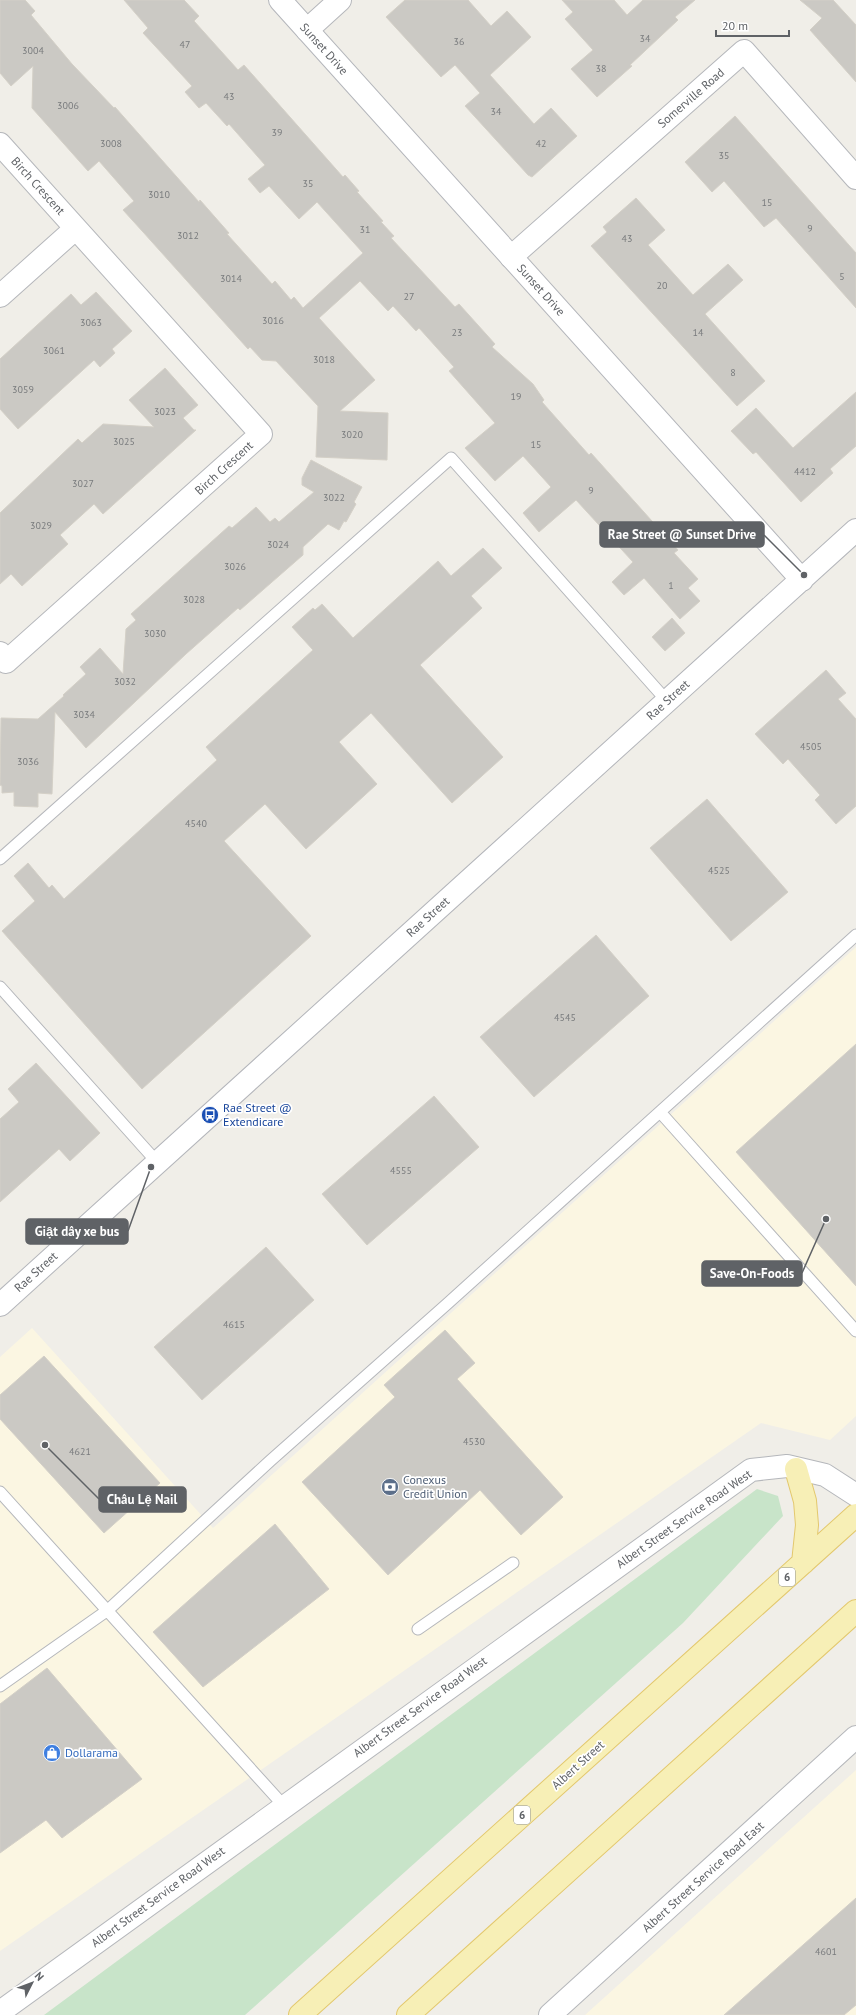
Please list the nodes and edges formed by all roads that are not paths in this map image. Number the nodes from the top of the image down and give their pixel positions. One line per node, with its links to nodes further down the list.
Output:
1 (280, 0): 3 (street, Sunset Drive)
2 (340, 0): 3 (street)
3 (307, 30): 7 (street, Sunset Drive)
4 (0, 144): 6 (street, Birch Crescent)
5 (856, 178): 7 (street, Somerville Road)
6 (76, 229): 8 (street); 11 (street, Birch Crescent)
7 (511, 257): 10 (street, Sunset Drive)
8 (0, 296)
9 (856, 530): 10 (street, Rae Street)
10 (802, 580): 12 (street, Rae Street)
11 (0, 653)
12 (667, 701): 13 (lane); 17 (street, Rae Street)
13 (0, 859)
14 (856, 935): 16 (lane)
15 (0, 987): 17 (lane)
16 (660, 1112): 19 (lane); 26 (lane)
17 (157, 1162): 18 (street, Rae Street)
18 (0, 1305)
19 (856, 1331)
20 (796, 1469): 22 (street, Albert Street Service Road West); 25 (main road); 31 (street, Albert Street Service Road West)
21 (0, 1492): 26 (lane)
22 (856, 1495)
23 (856, 1515): 25 (main road, Albert Street / 6)
24 (513, 1563): 28 (lane)
25 (803, 1563): 33 (main road, Albert Street / 6)
26 (108, 1610): 29 (lane); 31 (lane)
27 (856, 1611): 34 (main road)
28 (418, 1629)
29 (0, 1686)
30 (856, 1737): 35 (street, Albert Street Service Road East)
31 (284, 1806): 32 (street, Albert Street Service Road West)
32 (0, 2012)
33 (300, 2015)
34 (408, 2015)
35 (550, 2015)

